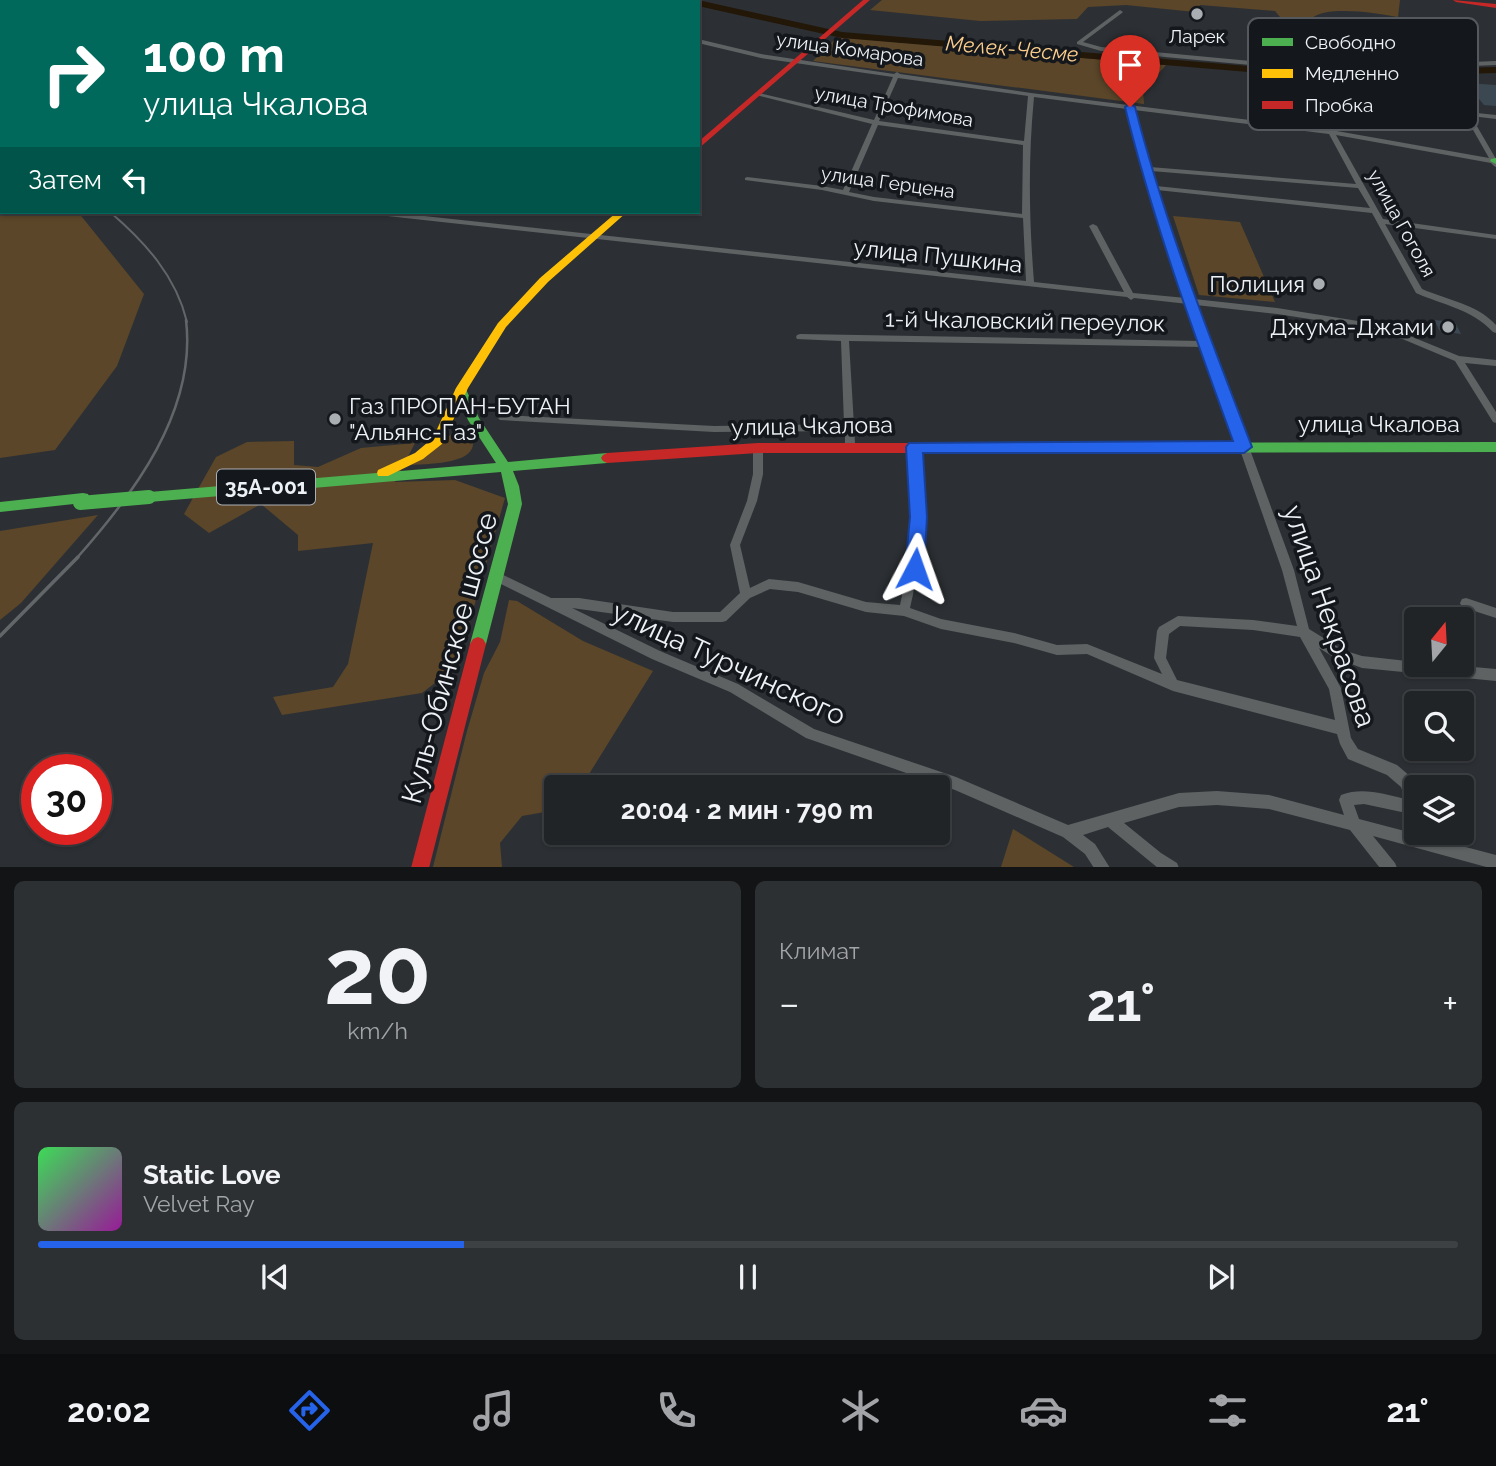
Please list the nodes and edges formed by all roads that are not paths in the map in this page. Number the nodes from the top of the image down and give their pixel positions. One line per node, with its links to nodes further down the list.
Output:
1 (867, 0): 6 (main road)
2 (1456, 0): 3 (main road)
3 (1496, 6)
4 (1121, 12): 7 (street)
5 (700, 42): 6 (street, улица Комарова)
6 (798, 61): 10 (street, улица Комарова); 11 (main road)
7 (1248, 62)
8 (1496, 63): 9 (street)
9 (1478, 64)
10 (897, 74): 12 (street, улица Комарова); 17 (street)
11 (759, 95): 17 (street, улица Трофимова); 22 (main road)
12 (1031, 95): 13 (street, улица Комарова); 21 (street)
13 (1130, 107): 16 (street, улица Комарова); 24 (street, улица Некрасова)
14 (1478, 115): 15 (street)
15 (1496, 117)
16 (1248, 122)
17 (877, 123): 21 (street, улица Трофимова); 28 (street)
18 (1315, 130): 20 (street, улица Комарова)
19 (1476, 130): 23 (street)
20 (1331, 132): 23 (street, улица Комарова); 26 (street, улица Гоголя)
21 (1025, 143): 32 (street)
22 (700, 145)
23 (1495, 162)
24 (1146, 169): 26 (street); 27 (street, улица Некрасова)
25 (747, 179): 28 (street, улица Герцена)
26 (1361, 186): 29 (street, улица Гоголя)
27 (1154, 188): 29 (street); 39 (street, улица Некрасова)
28 (845, 193): 32 (street, улица Герцена)
29 (1376, 211): 33 (street, улица Гоголя)
30 (387, 214): 35 (street, улица Пушкина)
31 (620, 214): 35 (main road)
32 (1025, 216): 37 (street)
33 (1382, 221): 36 (street); 40 (street, улица Гоголя)
34 (1093, 226): 38 (street)
35 (592, 237): 37 (street, улица Пушкина); 46 (main road)
36 (1496, 237)
37 (1030, 285): 38 (street, улица Пушкина)
38 (1131, 297): 39 (street, улица Пушкина)
39 (1190, 303): 43 (street, улица Некрасова); 44 (street, улица Пушкина)
40 (1496, 330)
41 (800, 337): 42 (street, 1-й Чкаловский переулок)
42 (845, 337): 43 (street, 1-й Чкаловский переулок); 49 (street)
43 (1205, 344): 52 (street, улица Некрасова)
44 (1458, 359): 45 (street, улица Пушкина); 48 (street)
45 (1496, 363)
46 (461, 390): 55 (main road); 56 (main road)
47 (503, 418): 49 (street)
48 (1496, 420)
49 (848, 427): 51 (street)
50 (914, 444): 51 (main road, улица Чкалова / 35А-001); 52 (main road, улица Чкалова / 35А-001); 62 (street)
51 (850, 445): 54 (main road, улица Чкалова / 35А-001)
52 (1243, 445): 53 (main road, улица Чкалова / 35А-001); 64 (street, улица Некрасова)
53 (1496, 445)
54 (758, 446): 55 (main road, улица Чкалова / 35А-001); 59 (street)
55 (507, 464): 56 (main road, улица Чкалова / 35А-001); 58 (main road, Куль-Обинское шоссе)
56 (383, 475): 57 (main road, 35А-001, bridge)
57 (0, 510)
58 (497, 577): 60 (street, улица Турчинского); 72 (main road, Куль-Обинское шоссе)
59 (746, 595): 60 (street, улица Турчинского); 62 (street, улица Турчинского)
60 (547, 603): 70 (street, улица Турчинского)
61 (1466, 603): 63 (street)
62 (904, 611): 66 (street, улица Турчинского)
63 (1496, 613)
64 (1304, 632): 65 (street); 66 (street); 67 (street, улица Некрасова)
65 (1496, 675)
66 (1173, 685): 67 (street, улица Турчинского)
67 (1343, 729): 69 (street, улица Некрасова)
68 (1110, 820): 69 (street); 70 (street); 74 (street)
69 (1353, 823): 71 (street); 75 (street)
70 (1068, 832): 73 (street, улица Турчинского)
71 (1496, 862)
72 (420, 867)
73 (1103, 867)
74 (1172, 867)
75 (1390, 867)

